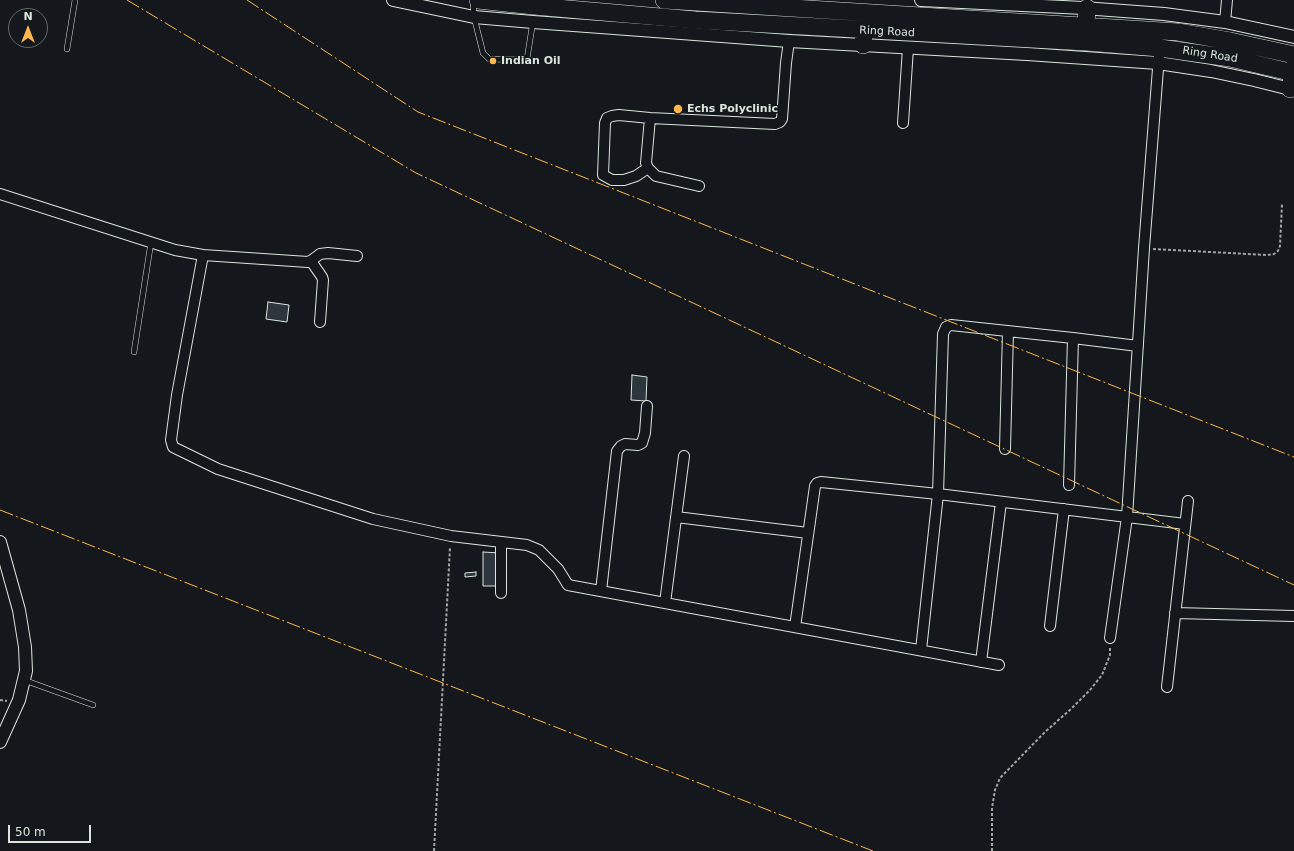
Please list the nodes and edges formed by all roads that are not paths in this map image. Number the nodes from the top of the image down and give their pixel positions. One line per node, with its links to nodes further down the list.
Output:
1 (74, 0): 19 (lane)
2 (393, 0): 12 (street)
3 (473, 0): 12 (lane)
4 (478, 0): 11 (highway, Ring Road)
5 (664, 0): 8 (highway, Ring Road)
6 (922, 0): 10 (street)
7 (1228, 0): 13 (street)
8 (697, 1): 9 (highway, Ring Road)
9 (870, 7): 14 (highway, Ring Road)
10 (1087, 8): 13 (street); 14 (highway)
11 (533, 14): 12 (street); 12 (lane); 15 (highway, Ring Road); 17 (street)
12 (474, 17)
13 (1225, 22): 16 (street)
14 (1086, 25): 20 (highway, Ring Road)
15 (864, 38): 17 (street); 18 (street); 21 (highway, Ring Road)
16 (1294, 38)
17 (789, 41): 23 (street)
18 (908, 48): 21 (street); 24 (street)
19 (67, 49)
20 (1294, 55)
21 (1159, 56): 22 (highway, Ring Road); 35 (street)
22 (1293, 78)
23 (650, 118): 25 (street); 25 (street)
24 (903, 123)
25 (648, 168): 26 (street)
26 (699, 186)
27 (0, 194): 28 (street)
28 (151, 242): 29 (street); 36 (lane)
29 (203, 255): 31 (street); 50 (street)
30 (357, 256): 31 (street)
31 (310, 261): 32 (street)
32 (320, 322)
33 (1008, 331): 34 (street); 38 (street); 41 (street)
34 (1073, 338): 35 (street); 40 (street)
35 (1138, 346): 46 (street)
36 (134, 352)
37 (647, 406): 51 (street)
38 (1005, 449)
39 (684, 456): 45 (street)
40 (1069, 484)
41 (938, 494): 43 (street); 48 (street); 59 (street)
42 (1188, 501): 47 (street)
43 (1001, 502): 44 (street); 60 (street)
44 (1064, 509): 46 (street); 56 (street)
45 (676, 517): 48 (street); 53 (street)
46 (1127, 517): 47 (street); 58 (street)
47 (1185, 524): 54 (street)
48 (808, 533): 57 (street)
49 (0, 542): 62 (street)
50 (501, 542): 51 (street); 52 (street)
51 (602, 591): 53 (street)
52 (501, 593)
53 (665, 603): 57 (street)
54 (1175, 613): 55 (street); 63 (street)
55 (1294, 616)
56 (1050, 626)
57 (795, 627): 59 (street)
58 (1110, 638)
59 (921, 650): 60 (street)
60 (981, 662): 61 (street)
61 (999, 665)
62 (24, 680): 64 (lane); 65 (street)
63 (1167, 687)
64 (93, 705)
65 (0, 742)

